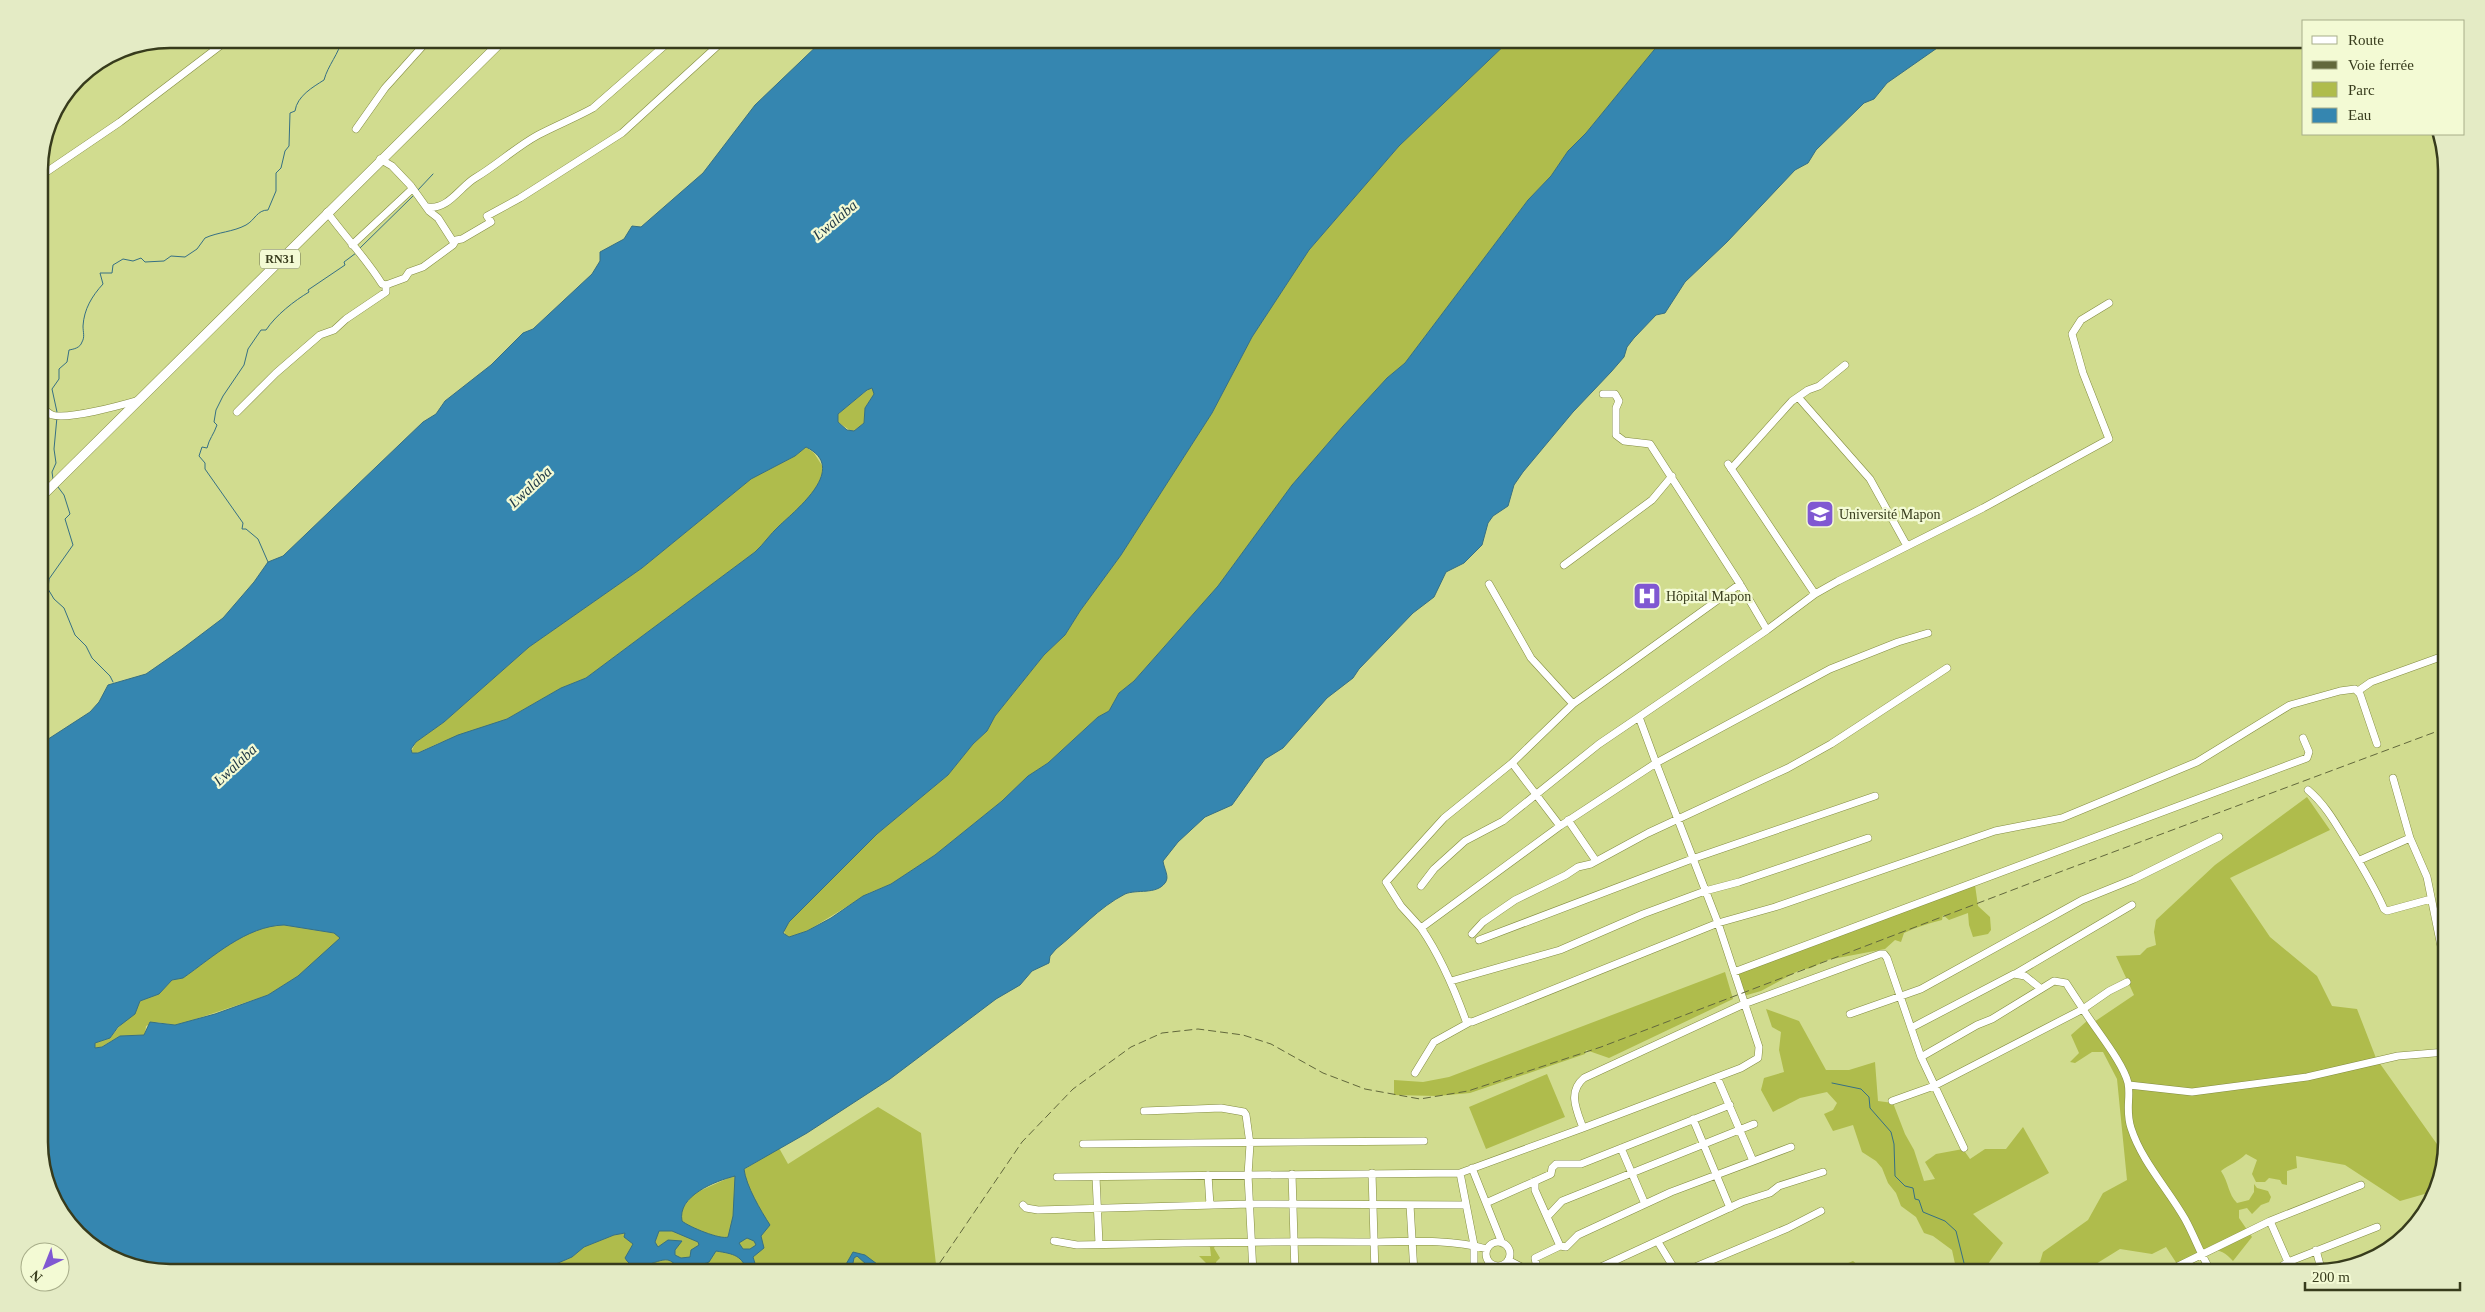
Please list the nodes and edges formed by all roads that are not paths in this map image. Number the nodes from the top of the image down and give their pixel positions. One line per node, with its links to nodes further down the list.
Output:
1 (217, 48): 8 (street)
2 (421, 48): 6 (street)
3 (495, 48): 7 (main road, RN31)
4 (662, 48): 10 (street)
5 (715, 48): 12 (street)
6 (356, 130)
7 (380, 159): 9 (street); 11 (main road, RN31)
8 (48, 171)
9 (411, 186): 10 (street); 13 (street)
10 (428, 207): 12 (street)
11 (327, 212): 13 (street); 19 (main road, RN31)
12 (454, 243): 14 (street)
13 (352, 246): 14 (street)
14 (386, 285): 21 (street)
15 (2109, 303): 24 (street)
16 (1845, 365): 18 (street)
17 (1603, 394): 22 (street)
18 (1798, 396): 24 (street); 28 (street)
19 (140, 400): 20 (street); 23 (main road, RN31)
20 (48, 412)
21 (237, 412)
22 (1672, 476): 25 (street); 27 (street)
23 (48, 489)
24 (1907, 546): 28 (street)
25 (1564, 565)
26 (1489, 584): 34 (street)
27 (1740, 584): 29 (street); 34 (street)
28 (1815, 594): 29 (street)
29 (1767, 630): 35 (street)
30 (1928, 633): 39 (street)
31 (2438, 658): 33 (street)
32 (1947, 668): 45 (street)
33 (2358, 691): 37 (street); 58 (street)
34 (1573, 704): 38 (street)
35 (1639, 718): 39 (street); 42 (street)
36 (2303, 738): 62 (street)
37 (2377, 744)
38 (1512, 763): 42 (street); 59 (street)
39 (1656, 763): 44 (street); 45 (street)
40 (2393, 778): 49 (street)
41 (2308, 790): 51 (street)
42 (1536, 794): 46 (street); 53 (street)
43 (1875, 796): 50 (street)
44 (1568, 820): 46 (street); 52 (street)
45 (1676, 820): 50 (street); 52 (street)
46 (1560, 826): 59 (street)
47 (2219, 837): 67 (street)
48 (1868, 838): 54 (street)
49 (2410, 838): 51 (street); 55 (street)
50 (1692, 859): 54 (street); 61 (street)
51 (2360, 860): 55 (street)
52 (1596, 861): 60 (street)
53 (1421, 886)
54 (1705, 891): 58 (street); 64 (street)
55 (2432, 899): 57 (street)
56 (2132, 905): 63 (street)
57 (2438, 915)
58 (1718, 923): 62 (street); 71 (street)
59 (1421, 928): 64 (street)
60 (1472, 934)
61 (1479, 940)
62 (1734, 972): 68 (street)
63 (2014, 974): 66 (street); 72 (street)
64 (1451, 981): 71 (street)
65 (2127, 982): 69 (street)
66 (2040, 988): 69 (street); 74 (street)
67 (1901, 997): 68 (street); 70 (street); 72 (street)
68 (1744, 1004): 76 (street); 84 (street)
69 (2083, 1009): 77 (street); 78 (street)
70 (1850, 1014)
71 (1470, 1022): 75 (street)
72 (1911, 1028): 74 (street)
73 (2438, 1053): 77 (street)
74 (1921, 1057): 78 (street)
75 (1415, 1073)
76 (1717, 1077): 80 (street); 84 (street)
77 (2129, 1085): 134 (street)
78 (1934, 1086): 79 (street); 92 (street)
79 (1892, 1101)
80 (1730, 1105): 82 (street); 85 (street)
81 (1144, 1111): 88 (street)
82 (1693, 1119): 89 (street); 91 (street)
83 (1754, 1124): 85 (street)
84 (1583, 1128): 94 (street)
85 (1740, 1130): 89 (street); 93 (street)
86 (1424, 1141): 88 (street)
87 (1083, 1144): 88 (street)
88 (1250, 1144): 101 (street)
89 (1705, 1144): 97 (street); 102 (street)
90 (1790, 1147): 93 (street)
91 (1621, 1148): 97 (street); 105 (street)
92 (1964, 1148)
93 (1753, 1161): 102 (street)
94 (1472, 1168): 96 (street); 109 (street)
95 (1823, 1172): 117 (street)
96 (1460, 1173): 99 (street); 115 (street)
97 (1632, 1173): 110 (street); 119 (street)
98 (1292, 1174): 99 (street); 101 (street); 108 (street)
99 (1372, 1174): 113 (street)
100 (1208, 1175): 101 (street); 103 (street); 112 (street)
101 (1248, 1175): 107 (street)
102 (1716, 1175): 110 (street); 117 (street)
103 (1096, 1176): 104 (street); 116 (street)
104 (1057, 1177)
105 (1534, 1181): 109 (street); 119 (street)
106 (2361, 1185): 120 (street)
107 (1249, 1204): 108 (street); 112 (street); 123 (street)
108 (1293, 1204): 113 (street); 124 (street)
109 (1486, 1204): 128 (street)
110 (1645, 1204): 131 (street)
111 (1023, 1205): 116 (street)
112 (1210, 1205): 116 (street)
113 (1373, 1205): 114 (street); 125 (street)
114 (1410, 1205): 115 (street); 126 (street)
115 (1466, 1205): 130 (street)
116 (1098, 1208): 129 (street)
117 (1730, 1208): 127 (street)
118 (1821, 1211): 149 (street)
119 (1547, 1217): 131 (street)
120 (2270, 1221): 134 (street); 136 (street)
121 (2376, 1227): 132 (street)
122 (1054, 1241): 129 (street)
123 (1251, 1241): 124 (street); 129 (street); 137 (street)
124 (1294, 1241): 125 (street); 138 (street)
125 (1374, 1242): 126 (street); 139 (street)
126 (1412, 1242): 130 (street); 140 (street)
127 (1658, 1242): 147 (street); 148 (street)
128 (1502, 1243): 133 (street); 135 (street)
129 (1099, 1244)
130 (1474, 1245): 133 (street); 141 (street)
131 (1560, 1246): 146 (street)
132 (2316, 1250): 136 (street); 153 (street)
133 (1487, 1252): 142 (street); 143 (street)
134 (2201, 1255): 150 (street); 151 (street)
135 (1508, 1260): 144 (street); 145 (street)
136 (2288, 1262): 152 (street)
137 (1252, 1264)
138 (1295, 1264)
139 (1375, 1264)
140 (1413, 1264)
141 (1474, 1264)
142 (1478, 1264)
143 (1492, 1264)
144 (1503, 1264)
145 (1516, 1264)
146 (1536, 1264)
147 (1608, 1264)
148 (1671, 1264)
149 (1702, 1264)
150 (2182, 1264)
151 (2206, 1264)
152 (2285, 1264)
153 (2320, 1264)

